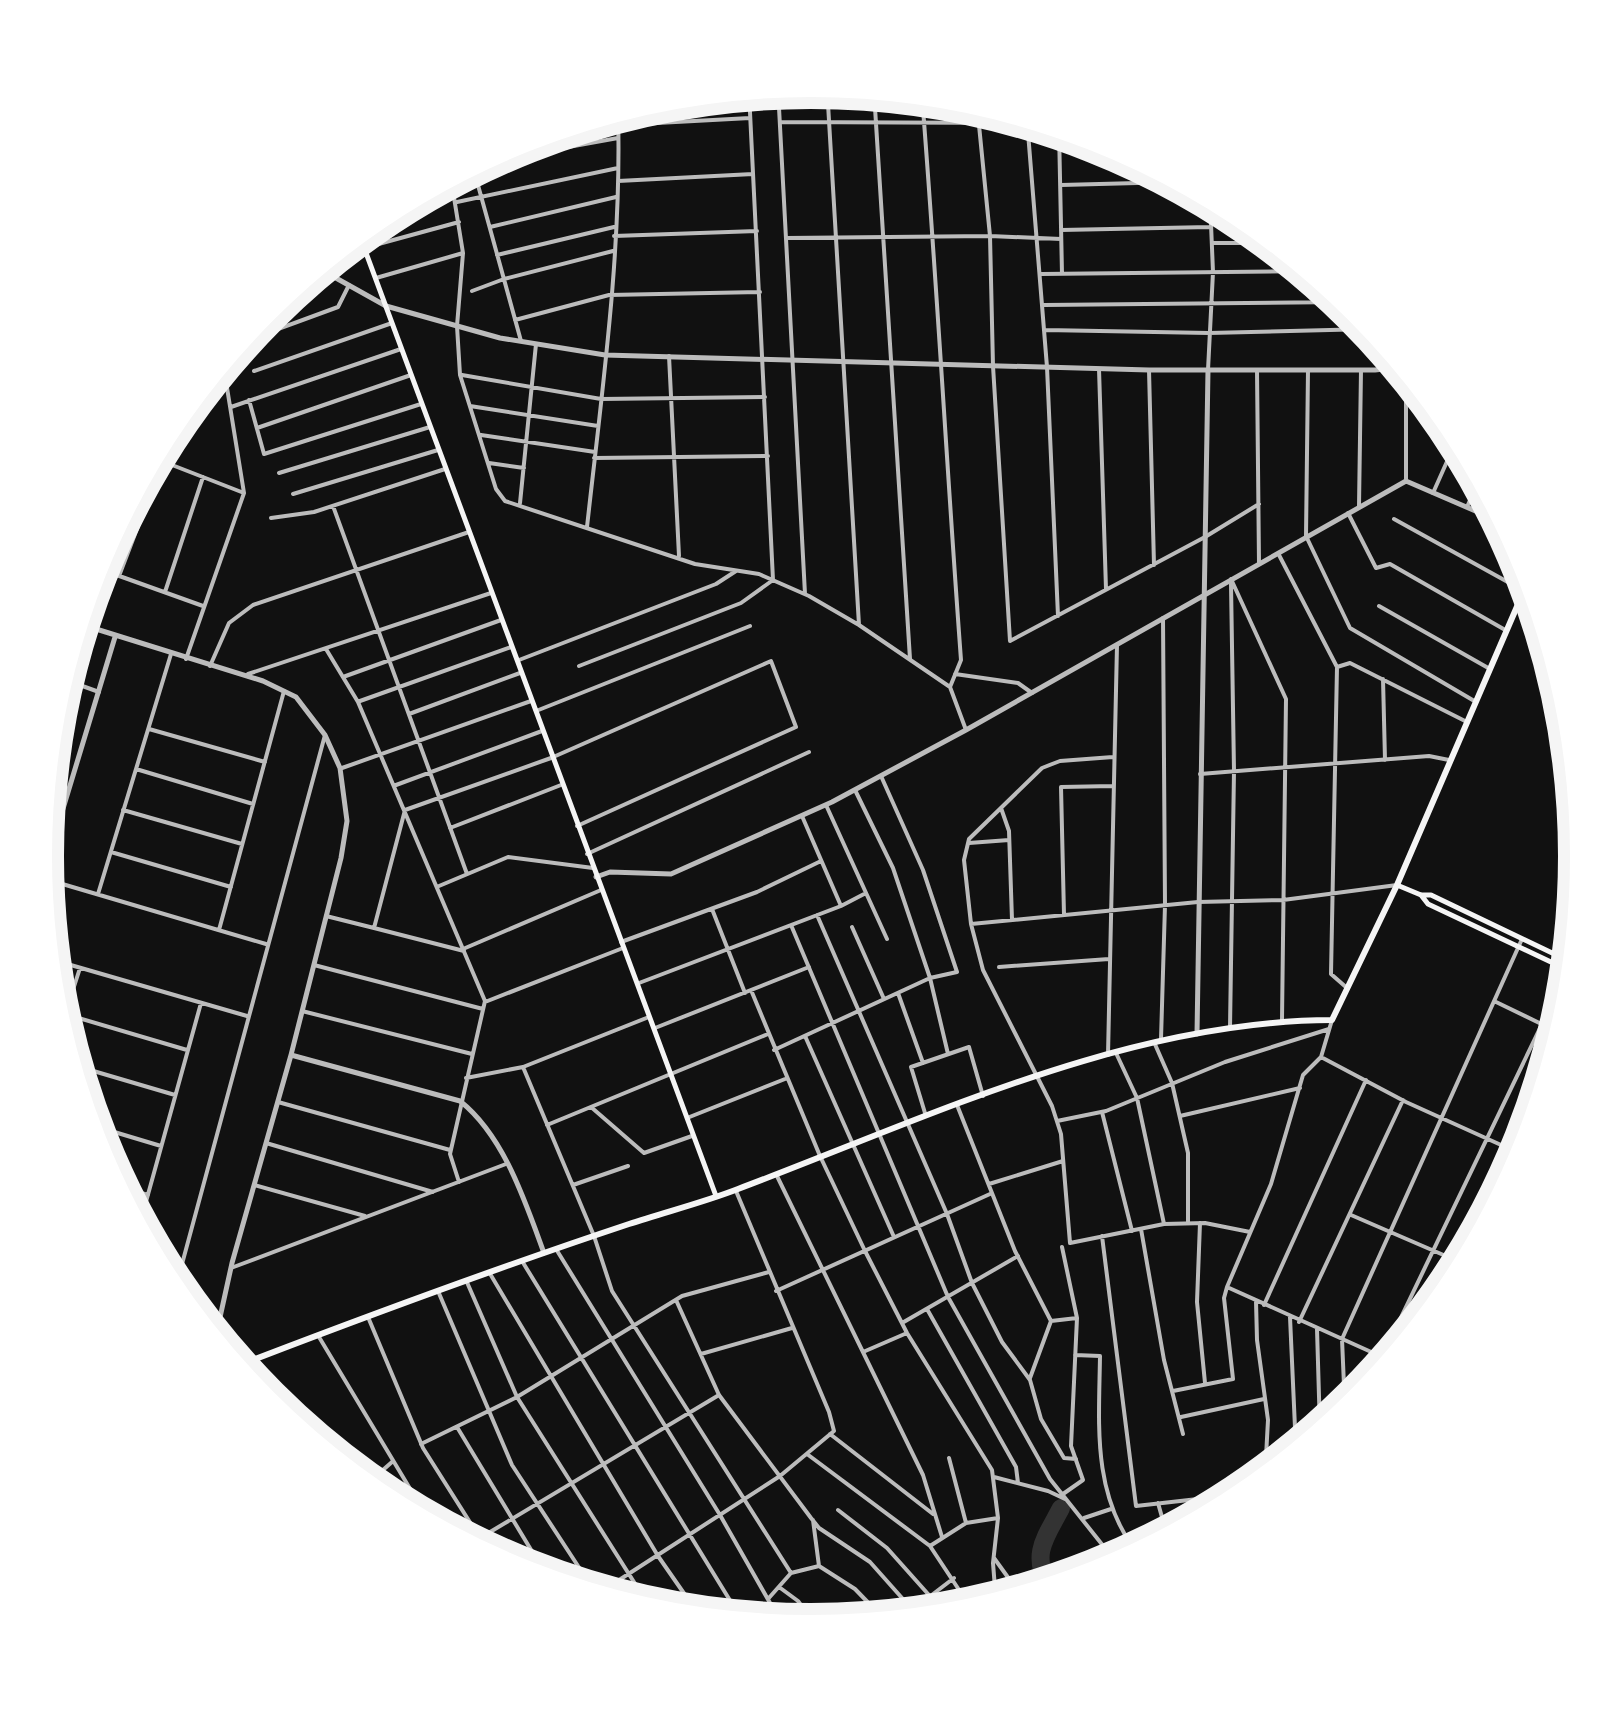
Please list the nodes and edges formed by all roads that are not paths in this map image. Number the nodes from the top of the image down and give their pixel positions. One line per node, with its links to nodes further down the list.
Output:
1 (779, 104): 10 (street)
2 (827, 104): 8 (street)
3 (750, 106): 6 (street)
4 (875, 106): 9 (street)
5 (923, 111): 7 (street)
6 (750, 118): 13 (street); 20 (street)
7 (924, 120): 9 (street); 11 (street); 38 (street)
8 (828, 121): 9 (street); 10 (street); 40 (street)
9 (876, 121): 41 (street)
10 (780, 122): 42 (street)
11 (977, 122)
12 (978, 122): 39 (street)
13 (636, 124)
14 (618, 128): 16 (street)
15 (1028, 136): 43 (street)
16 (618, 138): 18 (street); 19 (street)
17 (1059, 145): 24 (street)
18 (544, 152)
19 (618, 168): 22 (street); 26 (street)
20 (754, 174): 22 (street); 36 (street)
21 (477, 181): 26 (street)
22 (617, 182): 27 (street)
23 (1147, 183): 24 (street)
24 (1060, 185): 35 (street)
25 (453, 194): 28 (street)
26 (481, 196): 28 (street); 32 (street)
27 (616, 197): 32 (street); 33 (street)
28 (454, 199): 29 (street); 31 (street)
29 (436, 203)
30 (1210, 218): 34 (street)
31 (459, 222): 47 (street); 50 (street)
32 (490, 227): 51 (street)
33 (614, 227): 37 (street); 51 (street)
34 (1210, 227): 35 (street); 46 (street)
35 (1061, 230): 44 (street)
36 (756, 232): 37 (street); 61 (street)
37 (614, 236): 49 (street)
38 (934, 236): 39 (street); 41 (street); 83 (street)
39 (990, 236): 43 (street); 84 (street)
40 (834, 237): 41 (street); 42 (street); 81 (street)
41 (884, 237): 82 (street)
42 (786, 238): 80 (street)
43 (1036, 238): 44 (street); 54 (street)
44 (1061, 239): 55 (street)
45 (1247, 243): 46 (street)
46 (1210, 244): 53 (street)
47 (369, 247)
48 (365, 250): 57 (main road)
49 (612, 251): 58 (street); 62 (street)
50 (463, 253): 57 (street); 69 (street)
51 (498, 255): 58 (street)
52 (1284, 271): 53 (street)
53 (1213, 272): 55 (street); 64 (street)
54 (1040, 274): 55 (street); 65 (street)
55 (1062, 274)
56 (331, 276): 59 (street)
57 (376, 278): 66 (main road)
58 (504, 279): 60 (street); 67 (street)
59 (349, 285): 66 (street); 72 (street)
60 (472, 291)
61 (760, 292): 62 (street); 79 (street)
62 (610, 295): 67 (street); 77 (street)
63 (1318, 302): 64 (street)
64 (1210, 304): 65 (street); 73 (street)
65 (1042, 305): 70 (street)
66 (386, 306): 68 (main road); 69 (street)
67 (516, 320): 74 (street)
68 (392, 322): 76 (main road); 93 (street)
69 (457, 326): 74 (street); 95 (street)
70 (1044, 330): 73 (street); 85 (street)
71 (1348, 330): 73 (street)
72 (271, 332)
73 (1209, 333): 89 (street)
74 (522, 342): 75 (street)
75 (536, 344): 77 (street); 97 (street)
76 (401, 348): 94 (main road); 102 (street)
77 (605, 355): 78 (street); 100 (street)
78 (669, 356): 79 (street); 101 (street)
79 (764, 359): 80 (street); 98 (street)
80 (793, 360): 81 (street); 156 (street)
81 (841, 361): 82 (street); 164 (street)
82 (893, 363): 83 (street); 175 (street)
83 (940, 364): 84 (street); 183 (street)
84 (993, 366): 85 (street); 161 (street)
85 (1047, 368): 87 (street); 161 (street)
86 (1384, 368): 92 (street)
87 (1100, 369): 88 (street); 153 (street)
88 (1149, 370): 89 (street); 145 (street)
89 (1208, 370): 90 (street); 141 (street)
90 (1257, 370): 91 (street); 129 (street)
91 (1308, 370): 92 (street); 140 (street)
92 (1361, 370): 132 (street)
93 (254, 371)
94 (411, 375): 103 (main road); 109 (street)
95 (460, 375): 97 (street); 104 (street)
96 (226, 382): 105 (street)
97 (533, 387): 100 (street); 106 (street)
98 (765, 396): 101 (street); 114 (street)
99 (1406, 396): 123 (street)
100 (601, 398): 101 (street); 107 (street)
101 (671, 398): 116 (street)
102 (250, 400): 105 (street); 109 (street)
103 (422, 404): 108 (main road); 109 (street)
104 (470, 406): 106 (street); 110 (street)
105 (230, 407): 125 (street)
106 (530, 415): 107 (street); 111 (street)
107 (598, 426): 113 (street)
108 (430, 427): 112 (main road); 121 (street)
109 (257, 428)
110 (479, 434): 111 (street); 118 (street)
111 (528, 442): 113 (street); 119 (street)
112 (438, 450): 120 (main road); 126 (street)
113 (594, 455): 116 (street); 138 (street)
114 (768, 456): 116 (street); 151 (street)
115 (1449, 457): 124 (street)
116 (676, 458): 143 (street)
117 (168, 463): 122 (street)
118 (488, 463): 119 (street); 131 (street)
119 (524, 468): 131 (street)
120 (446, 469): 130 (street); 139 (main road)
121 (280, 473)
122 (203, 477): 125 (street); 154 (street)
123 (1406, 481): 124 (street); 132 (street)
124 (1434, 492): 133 (street)
125 (244, 493): 159 (street)
126 (293, 494)
127 (1472, 496): 133 (street)
128 (148, 497): 149 (street)
129 (1259, 504): 141 (street); 144 (street)
130 (332, 506): 136 (street); 146 (street)
131 (520, 506): 138 (street)
132 (1359, 507): 134 (street)
133 (1467, 507): 135 (street)
134 (1348, 513): 140 (street); 167 (street)
135 (1481, 513)
136 (271, 518)
137 (1394, 519): 152 (street)
138 (586, 528): 143 (street)
139 (468, 532): 146 (street); 155 (main road)
140 (1306, 536): 142 (street); 195 (street)
141 (1205, 537): 145 (street); 157 (street)
142 (1278, 552): 144 (street); 180 (street)
143 (679, 559): 147 (street)
144 (1260, 563): 150 (street)
145 (1154, 564): 153 (street)
146 (356, 569): 168 (street); 178 (street)
147 (736, 571): 151 (street); 177 (street)
148 (113, 574): 149 (street)
149 (119, 576): 154 (street)
150 (1231, 579): 157 (street); 212 (street); 216 (street)
151 (773, 580): 156 (street); 179 (street)
152 (1513, 585)
153 (1106, 590): 161 (street)
154 (164, 592): 159 (street)
155 (491, 593): 163 (main road); 168 (street)
156 (805, 594): 164 (street)
157 (1204, 594): 162 (street); 217 (street)
158 (1519, 602): 167 (main road)
159 (203, 606): 174 (street)
160 (1379, 606): 181 (street)
161 (1058, 616)
162 (1162, 618): 170 (street); 256 (street)
163 (501, 620): 171 (main road); 176 (street)
164 (859, 625): 175 (street)
165 (750, 626): 196 (street)
166 (93, 628): 169 (street)
167 (1506, 631): 181 (main road)
168 (378, 632): 172 (street); 176 (street)
169 (116, 636): 173 (street); 190 (street)
170 (1117, 645): 192 (street); 206 (street)
171 (511, 647): 177 (main road); 189 (street)
172 (326, 648): 184 (street); 185 (street)
173 (171, 654): 174 (street); 199 (street)
174 (186, 658): 178 (street)
175 (910, 659): 188 (street)
176 (389, 661): 185 (street); 189 (street)
177 (516, 662): 182 (main road)
178 (210, 666): 184 (street)
179 (579, 666)
180 (1336, 666): 186 (street); 211 (street)
181 (1490, 669): 195 (main road)
182 (520, 673): 193 (main road); 197 (street)
183 (955, 674): 188 (street); 192 (street)
184 (244, 676): 191 (street)
185 (343, 676): 194 (street)
186 (1383, 680): 198 (street); 208 (street)
187 (78, 684): 190 (street)
188 (950, 687): 200 (street)
189 (398, 688): 194 (street); 197 (street)
190 (98, 692): 230 (street)
191 (284, 692): 202 (street); 210 (street)
192 (1032, 693): 200 (street)
193 (530, 701): 196 (main road); 203 (street)
194 (358, 702): 205 (street)
195 (1476, 702): 198 (main road)
196 (534, 712): 201 (main road)
197 (408, 714): 203 (street)
198 (1467, 722): 209 (main road)
199 (148, 729): 210 (street); 214 (street)
200 (966, 730): 218 (street)
201 (542, 731): 207 (main road); 215 (street)
202 (324, 735): 213 (street); 270 (street)
203 (418, 741): 205 (street); 215 (street)
204 (809, 752): 238 (street)
205 (381, 754): 213 (street); 219 (street)
206 (1114, 757): 221 (street); 226 (street)
207 (551, 758): 220 (main road); 223 (street); 232 (street)
208 (1386, 760): 209 (street); 211 (street)
209 (1450, 761): 244 (main road)
210 (265, 762): 224 (street)
211 (1336, 763): 212 (street); 250 (street)
212 (1286, 767): 216 (street); 253 (street)
213 (340, 768): 260 (street)
214 (136, 769): 224 (street); 227 (street)
215 (432, 771): 219 (street); 223 (street)
216 (1234, 771): 217 (street); 252 (street)
217 (1200, 774): 254 (street)
218 (881, 776): 222 (street); 283 (street)
219 (394, 785): 228 (street)
220 (561, 785): 232 (main road); 233 (street)
221 (1112, 786): 258 (street); 261 (street)
222 (855, 790): 225 (street); 283 (street)
223 (441, 796): 228 (street); 233 (street)
224 (254, 804): 236 (street)
225 (826, 804): 229 (street); 248 (street)
226 (1000, 808): 234 (street); 235 (street)
227 (124, 810): 236 (street); 237 (street)
228 (405, 810): 246 (street); 266 (street)
229 (802, 816): 239 (street); 242 (street)
230 (60, 820): 231 (street)
231 (59, 824)
232 (576, 826): 238 (main road)
233 (450, 828): 241 (street)
234 (1009, 840): 235 (street); 262 (street)
235 (968, 843): 263 (street)
236 (242, 844): 245 (street)
237 (111, 852): 245 (street); 249 (street)
238 (588, 854): 240 (main road)
239 (822, 861): 255 (street); 257 (street)
240 (593, 868): 241 (street); 242 (main road)
241 (467, 874): 246 (street)
242 (596, 877): 247 (main road)
243 (59, 883): 249 (street)
244 (1397, 885): 250 (street); 251 (main road); 285 (main road)
245 (230, 887): 267 (street)
246 (437, 887): 273 (street)
247 (601, 890): 271 (main road); 273 (street)
248 (866, 892): 255 (street); 268 (street)
249 (98, 894): 267 (street)
250 (1333, 894): 253 (street); 285 (street)
251 (1421, 895): 269 (main road); 272 (main road)
252 (1232, 900): 253 (street); 254 (street); 304 (street)
253 (1283, 900): 299 (street)
254 (1198, 902): 256 (street); 307 (street)
255 (841, 906): 259 (street)
256 (1164, 906): 258 (street); 309 (street)
257 (712, 908): 271 (street); 274 (street)
258 (1109, 912): 261 (street); 276 (street)
259 (818, 915): 264 (street); 295 (street)
260 (326, 916): 266 (street); 279 (street)
261 (1064, 916): 262 (street)
262 (1012, 920): 263 (street)
263 (971, 924): 322 (street)
264 (791, 925): 274 (street); 282 (street)
265 (852, 927): 289 (street)
266 (374, 928): 273 (street)
267 (219, 930): 270 (street)
268 (887, 939)
269 (1522, 940): 272 (street); 275 (main road)
270 (266, 944): 296 (street)
271 (622, 945): 284 (main road); 291 (street)
272 (1518, 948): 278 (main road); 290 (street)
273 (464, 950): 291 (street)
274 (728, 951): 284 (street); 286 (street)
275 (1557, 956)
276 (1108, 959): 280 (street); 315 (street)
277 (66, 964): 281 (street)
278 (1555, 964)
279 (314, 965): 293 (street); 294 (street)
280 (999, 967)
281 (80, 968): 288 (street); 292 (street)
282 (809, 968): 286 (street); 301 (street)
283 (930, 978): 287 (street); 313 (street)
284 (636, 984): 298 (main road)
285 (1347, 988): 300 (main road)
286 (748, 992): 303 (street); 306 (street)
287 (898, 993): 289 (street); 317 (street)
288 (71, 996)
289 (884, 1000): 295 (street)
290 (1494, 1001): 302 (street); 339 (street)
291 (485, 1002): 293 (street)
292 (201, 1003): 296 (street); 310 (street)
293 (483, 1009): 312 (street)
294 (302, 1010): 312 (street); 314 (street)
295 (860, 1010): 301 (street); 340 (street)
296 (248, 1016): 391 (street)
297 (75, 1017): 310 (street)
298 (649, 1017): 303 (main road); 318 (street)
299 (1282, 1020): 300 (main road); 304 (main road)
300 (1332, 1020): 305 (street)
301 (832, 1023): 308 (street); 344 (street)
302 (1542, 1024): 346 (street)
303 (653, 1028): 320 (main road)
304 (1230, 1028): 307 (main road)
305 (1329, 1029): 316 (street); 325 (street)
306 (768, 1034): 311 (street); 320 (street)
307 (1197, 1034): 309 (main road)
308 (805, 1036): 311 (street); 348 (street)
309 (1158, 1041): 315 (main road); 325 (street)
310 (187, 1050): 327 (street)
311 (774, 1050): 323 (street)
312 (472, 1054): 321 (street)
313 (948, 1054): 317 (street); 328 (street)
314 (291, 1055): 331 (street); 332 (street)
315 (1112, 1055): 322 (main road); 329 (street)
316 (1321, 1057): 324 (street); 326 (street)
317 (923, 1063): 336 (street)
318 (523, 1067): 321 (street); 342 (street)
319 (89, 1070): 327 (street)
320 (671, 1075): 334 (street); 338 (main road)
321 (466, 1078): 331 (street)
322 (1035, 1078): 328 (main road); 341 (street)
323 (786, 1079): 338 (street); 352 (street)
324 (1366, 1080): 330 (street); 403 (street)
325 (1172, 1083): 329 (street); 337 (street)
326 (1300, 1088): 337 (street); 377 (street)
327 (175, 1095): 349 (street)
328 (983, 1096): 333 (main road)
329 (1137, 1098): 335 (street); 372 (street)
330 (1403, 1100): 339 (street); 369 (street)
331 (460, 1101): 351 (street); 354 (street)
332 (278, 1102): 347 (street); 351 (street)
333 (957, 1104): 336 (main road); 359 (street)
334 (591, 1107): 342 (street); 345 (street)
335 (1102, 1112): 341 (street); 376 (street)
336 (926, 1116): 340 (main road)
337 (1180, 1116): 373 (street)
338 (687, 1118): 345 (main road)
339 (1442, 1118): 346 (street); 378 (street)
340 (907, 1122): 344 (main road); 368 (street)
341 (1057, 1122): 353 (street)
342 (547, 1125): 360 (street)
343 (110, 1131): 349 (street)
344 (879, 1133): 348 (main road); 374 (street)
345 (694, 1136): 366 (main road)
346 (1487, 1138): 350 (street); 385 (street)
347 (266, 1143): 358 (street); 363 (street)
348 (853, 1143): 352 (main road); 381 (street)
349 (161, 1146): 365 (street)
350 (1505, 1146)
351 (450, 1150): 357 (street)
352 (820, 1156): 356 (main road); 384 (street)
353 (1064, 1162): 359 (street); 380 (street)
354 (506, 1164): 357 (street); 386 (street)
355 (628, 1166): 360 (street)
356 (776, 1174): 361 (main road); 392 (street)
357 (459, 1182): 363 (street)
358 (254, 1184): 370 (street); 390 (street)
359 (989, 1184): 364 (street)
360 (573, 1185): 379 (street)
361 (735, 1190): 366 (main road); 394 (street)
362 (136, 1192): 365 (street)
363 (434, 1192): 370 (street)
364 (992, 1193): 368 (street); 387 (street)
365 (148, 1195): 367 (street)
366 (716, 1196): 379 (main road)
367 (145, 1207)
368 (947, 1214): 374 (street); 396 (street)
369 (1351, 1215): 378 (street); 410 (street)
370 (368, 1216): 390 (street)
371 (1200, 1223): 373 (street); 377 (street); 428 (street)
372 (1164, 1224): 373 (street); 375 (street)
373 (1188, 1224)
374 (920, 1226): 381 (street); 400 (street)
375 (1141, 1229): 376 (street); 430 (street)
376 (1132, 1230): 380 (street)
377 (1250, 1232): 397 (street)
378 (1391, 1232): 385 (street); 419 (street)
379 (594, 1236): 383 (main road); 412 (street)
380 (1102, 1236): 461 (street)
381 (894, 1238): 384 (street)
382 (1062, 1247): 406 (street)
383 (556, 1249): 386 (main road); 418 (street)
384 (865, 1251): 392 (street); 411 (street)
385 (1434, 1251): 388 (street); 415 (street)
386 (544, 1254): 389 (main road)
387 (1018, 1256): 396 (street); 409 (street)
388 (1448, 1257)
389 (522, 1261): 393 (main road); 424 (street)
390 (231, 1268): 408 (street)
391 (181, 1269)
392 (822, 1270): 399 (street); 420 (street)
393 (489, 1272): 395 (main road); 426 (street)
394 (768, 1272): 399 (street); 401 (street)
395 (466, 1280): 398 (main road); 432 (street)
396 (972, 1283): 400 (street); 427 (street)
397 (1227, 1288): 402 (street); 428 (street)
398 (438, 1291): 405 (main road); 435 (street)
399 (776, 1291): 413 (street)
400 (948, 1296): 404 (street); 456 (street)
401 (676, 1300): 412 (street); 421 (street)
402 (1256, 1302): 403 (street); 433 (street)
403 (1264, 1305): 407 (street)
404 (927, 1308): 411 (street); 454 (street)
405 (368, 1317): 417 (main road); 443 (street)
406 (1077, 1318): 409 (street); 422 (street)
407 (1290, 1318): 410 (street); 440 (street)
408 (220, 1322)
409 (1051, 1322): 427 (street)
410 (1299, 1322): 414 (street)
411 (902, 1323): 416 (street)
412 (634, 1325): 418 (street); 436 (street)
413 (792, 1328): 421 (street); 441 (street)
414 (1317, 1329): 419 (street); 434 (street)
415 (1396, 1329)
416 (907, 1333): 420 (street); 453 (street)
417 (318, 1336): 425 (main road); 449 (street)
418 (610, 1338): 424 (street); 439 (street)
419 (1342, 1340): 423 (street); 429 (street)
420 (863, 1352): 466 (street)
421 (701, 1354): 431 (street)
422 (1075, 1354): 448 (street); 463 (street)
423 (1375, 1354)
424 (581, 1356): 426 (street); 444 (street)
425 (252, 1361)
426 (552, 1376): 432 (street); 450 (street)
427 (1030, 1380): 448 (street)
428 (1205, 1385): 430 (street)
429 (1344, 1387)
430 (1173, 1391): 437 (street)
431 (719, 1395): 436 (street); 452 (street)
432 (517, 1397): 435 (street); 455 (street)
433 (1265, 1398): 437 (street); 446 (street)
434 (1319, 1410)
435 (489, 1411): 438 (street); 462 (street)
436 (690, 1412): 439 (street); 458 (street)
437 (1181, 1417): 442 (street)
438 (457, 1426): 443 (street); 469 (street)
439 (666, 1427): 444 (street); 465 (street)
440 (1295, 1432)
441 (830, 1434): 445 (street); 466 (street)
442 (1183, 1434)
443 (421, 1444): 473 (street)
444 (636, 1445): 450 (street); 474 (street)
445 (806, 1454): 452 (street); 478 (street)
446 (1267, 1455)
447 (948, 1458): 472 (street)
448 (1076, 1460): 456 (street)
449 (392, 1462): 451 (street); 457 (street)
450 (604, 1464): 455 (street); 480 (street)
451 (380, 1473)
452 (780, 1476): 458 (street); 470 (street)
453 (994, 1477): 454 (street); 467 (street)
454 (1018, 1483): 460 (street)
455 (572, 1484): 462 (street); 486 (street)
456 (1064, 1494): 460 (street)
457 (413, 1495)
458 (745, 1498): 465 (street); 484 (street)
459 (1203, 1498): 461 (street)
460 (1069, 1501): 468 (street)
461 (1158, 1503): 471 (street)
462 (538, 1504): 469 (street); 485 (street)
463 (1112, 1509): 468 (street); 477 (street)
464 (838, 1510): 494 (street)
465 (720, 1515): 474 (street); 496 (street)
466 (934, 1515): 476 (street)
467 (998, 1518): 472 (street); 482 (street)
468 (1084, 1518): 479 (street)
469 (513, 1520): 475 (street); 481 (street)
470 (813, 1520): 483 (street); 499 (street)
471 (1163, 1521)
472 (966, 1523): 476 (street)
473 (475, 1530)
474 (691, 1534): 480 (street); 500 (street)
475 (486, 1535)
476 (942, 1537): 478 (street)
477 (1126, 1539)
478 (930, 1546): 487 (street)
479 (1106, 1549)
480 (658, 1556): 486 (street); 495 (street)
481 (535, 1557)
482 (994, 1558): 488 (street); 490 (street)
483 (819, 1566): 484 (street); 501 (street)
484 (791, 1573): 491 (street)
485 (585, 1574)
486 (629, 1575): 489 (street); 492 (street)
487 (954, 1578): 493 (street); 494 (street)
488 (1011, 1581)
489 (615, 1583)
490 (995, 1585)
491 (779, 1587): 496 (street); 503 (street)
492 (638, 1588)
493 (963, 1594)
494 (932, 1596): 497 (street); 498 (street)
495 (687, 1599)
496 (768, 1599): 502 (street)
497 (934, 1599)
498 (927, 1600)
499 (908, 1603)
500 (733, 1605)
501 (872, 1606)
502 (773, 1607)
503 (804, 1609)

